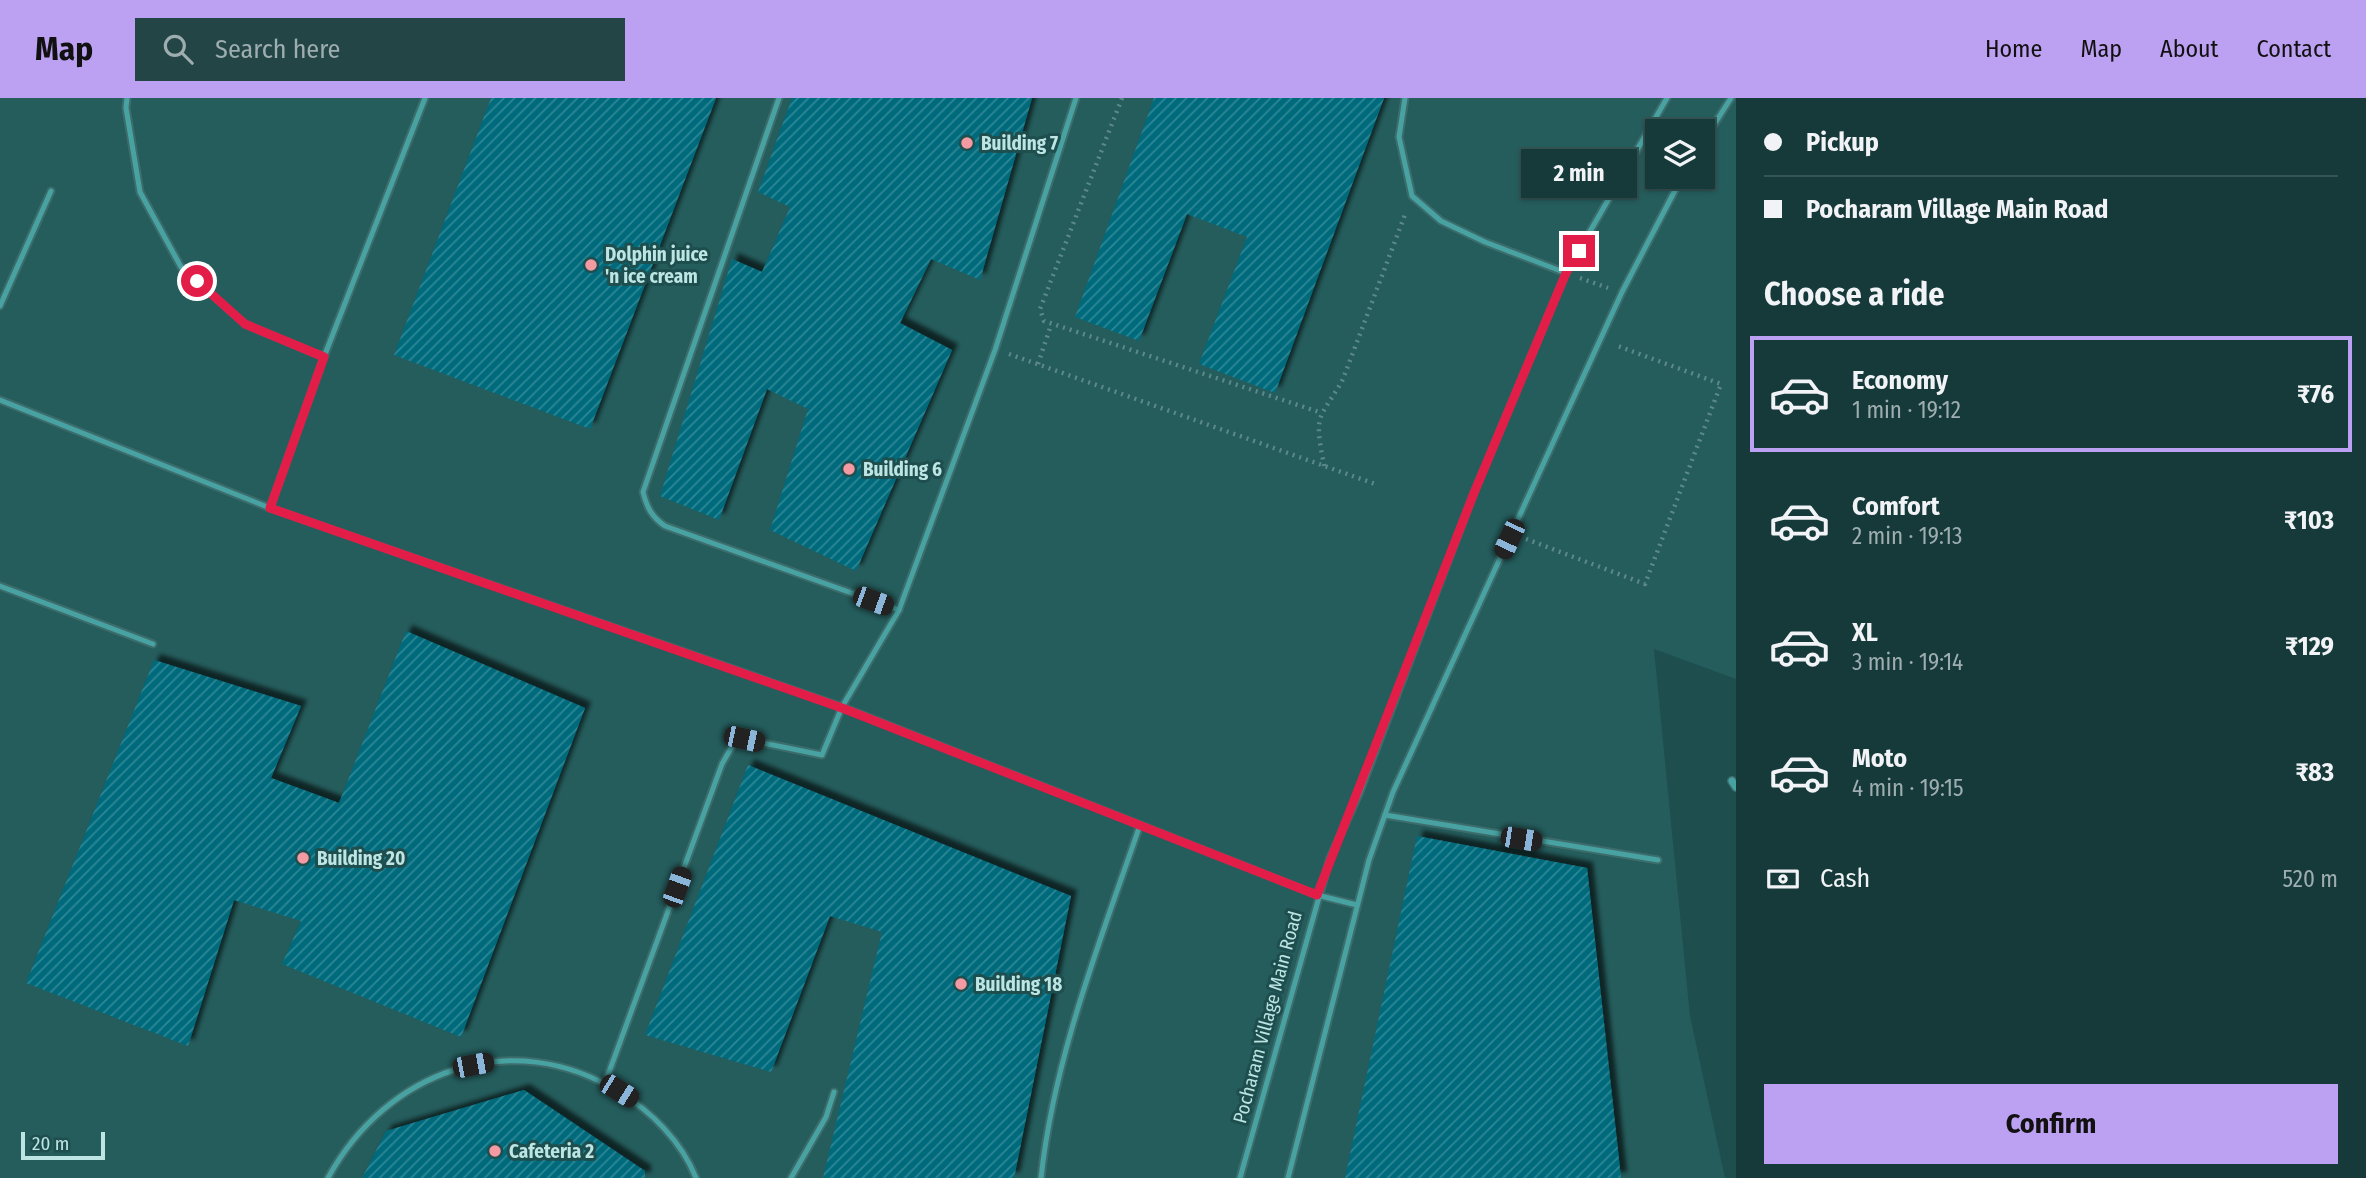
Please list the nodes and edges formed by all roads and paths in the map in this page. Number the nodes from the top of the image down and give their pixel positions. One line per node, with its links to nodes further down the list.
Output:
1 (127, 98): 19 (lane)
2 (425, 98): 19 (lane)
3 (779, 98): 28 (lane)
4 (1076, 98): 18 (lane)
5 (1122, 98): 16 (path)
6 (1405, 98): 12 (lane)
7 (1667, 98): 13 (lane, Pocharam Village Main Road)
8 (1731, 98): 9 (lane)
9 (1715, 123)
10 (1676, 189): 14 (lane)
11 (51, 191): 15 (lane)
12 (1412, 196): 13 (lane); 22 (path)
13 (1566, 273): 14 (path); 34 (lane, Pocharam Village Main Road)
14 (1622, 292): 17 (lane)
15 (0, 306)
16 (1051, 325): 20 (path); 22 (path)
17 (1602, 340): 26 (path); 31 (lane)
18 (995, 350): 20 (path); 28 (lane)
19 (324, 357): 25 (lane)
20 (1038, 364): 23 (path)
21 (0, 400): 25 (lane)
22 (1322, 413): 23 (path)
23 (1324, 466): 24 (path)
24 (1378, 485)
25 (270, 508): 30 (lane)
26 (1526, 539)
27 (0, 586): 29 (lane)
28 (899, 610): 30 (lane)
29 (153, 644)
30 (842, 708): 32 (lane); 36 (lane)
31 (1385, 815): 33 (lane); 35 (lane)
32 (1140, 825): 34 (lane); 41 (lane)
33 (1658, 860)
34 (1317, 895): 35 (lane); 42 (lane, Pocharam Village Main Road)
35 (1357, 905): 43 (lane)
36 (605, 1083): 38 (lane); 39 (lane)
37 (834, 1092): 40 (lane)
38 (328, 1178)
39 (696, 1178)
40 (791, 1178)
41 (1041, 1178)
42 (1240, 1178)
43 (1288, 1178)

